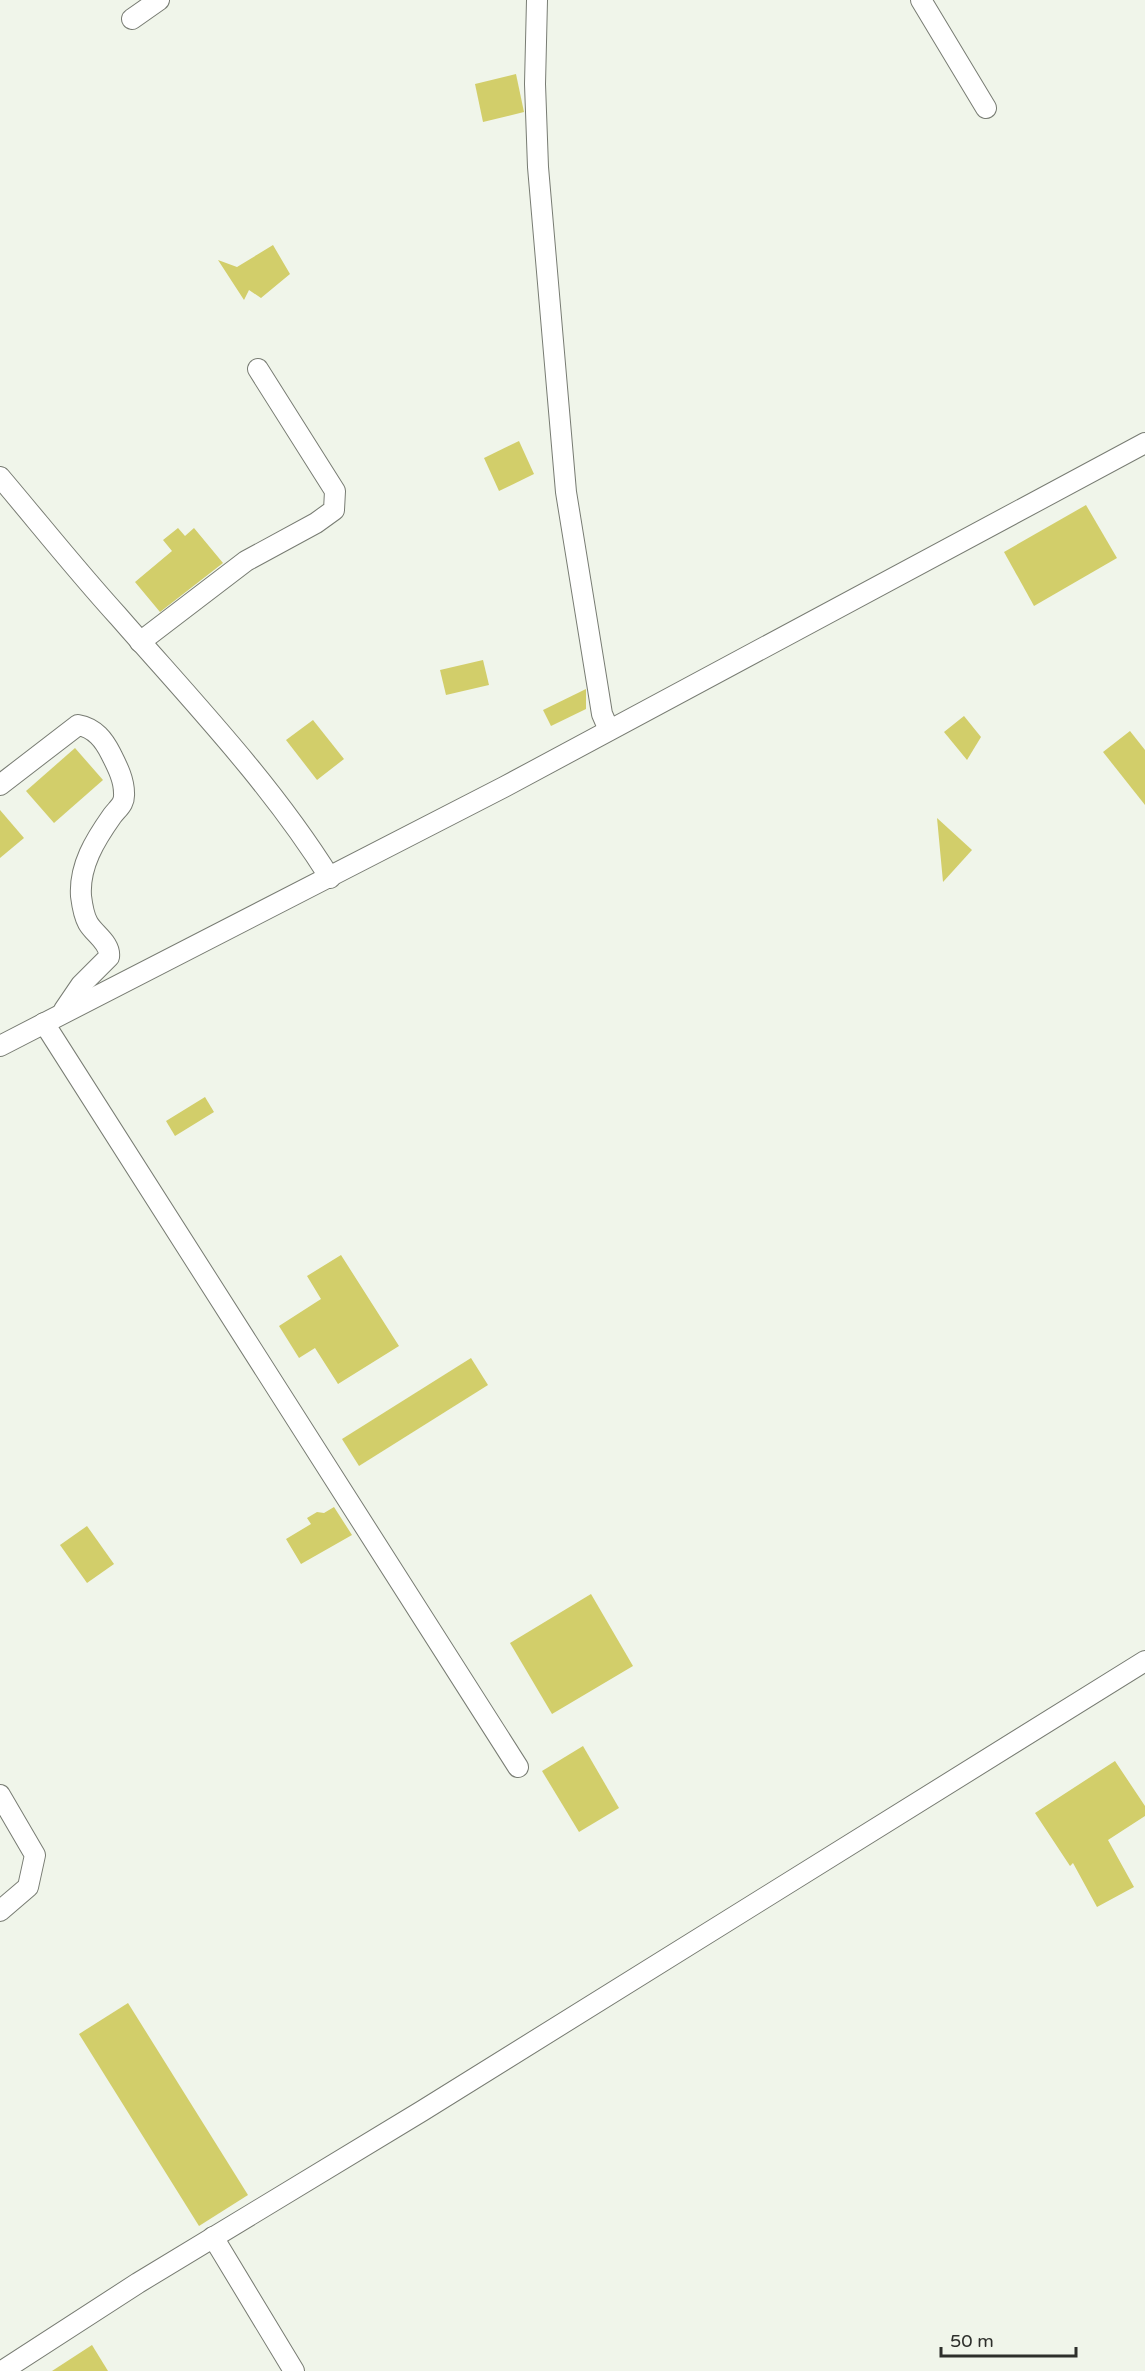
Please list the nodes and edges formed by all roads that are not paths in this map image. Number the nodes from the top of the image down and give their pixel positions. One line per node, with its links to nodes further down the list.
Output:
1 (159, 0): 4 (street)
2 (921, 0): 5 (street)
3 (542, 2): 10 (street)
4 (132, 20)
5 (986, 108)
6 (258, 369): 9 (street)
7 (1145, 443): 10 (street)
8 (0, 477): 9 (street)
9 (140, 642): 12 (street)
10 (609, 730): 12 (street)
11 (0, 785): 13 (street)
12 (330, 878): 13 (street)
13 (63, 1011): 14 (street)
14 (44, 1023): 15 (street); 17 (street)
15 (0, 1046)
16 (1145, 1661): 20 (street)
17 (518, 1767)
18 (0, 1795): 19 (street)
19 (0, 1911)
20 (213, 2237): 21 (street); 22 (street)
21 (2, 2371)
22 (294, 2371)

